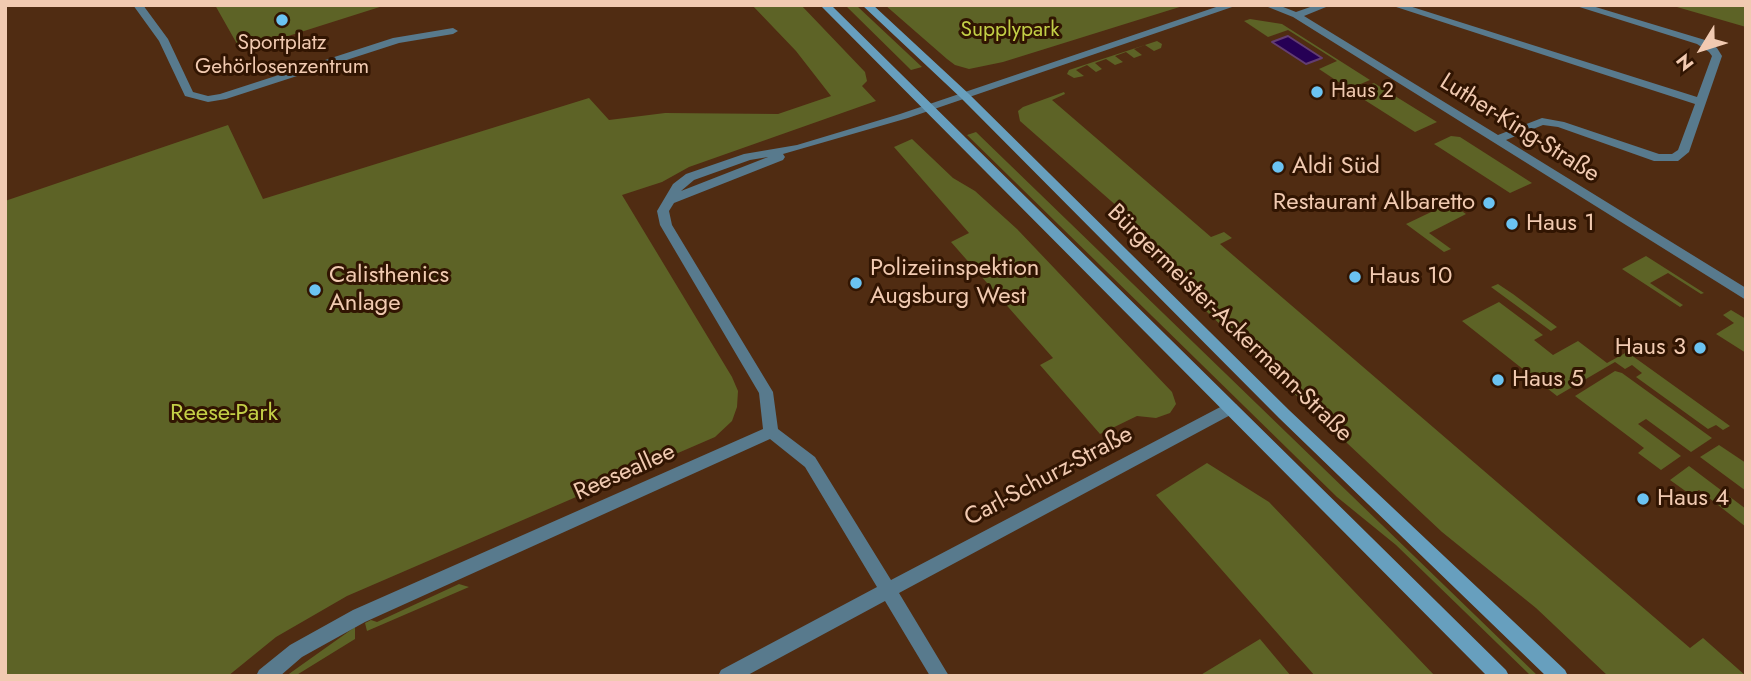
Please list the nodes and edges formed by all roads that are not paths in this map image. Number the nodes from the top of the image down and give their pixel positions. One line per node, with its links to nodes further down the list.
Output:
1 (138, 5): 10 (street)
2 (825, 5): 13 (main road)
3 (867, 5): 11 (main road, Bürgermeister-Ackermann-Straße)
4 (1233, 5): 11 (street)
5 (1268, 5): 9 (street, Luther-King-Straße)
6 (1326, 5): 9 (street)
7 (1395, 5): 12 (street)
8 (1578, 5): 12 (street)
9 (1296, 15): 14 (street, Luther-King-Straße)
10 (453, 32)
11 (965, 96): 13 (street); 23 (main road, Bürgermeister-Ackermann-Straße)
12 (1700, 102): 14 (street)
13 (930, 108): 16 (main road); 17 (street)
14 (1496, 140): 15 (street, Luther-King-Straße)
15 (1746, 295)
16 (1231, 408): 18 (street, Carl-Schurz-Straße); 22 (main road)
17 (771, 432): 18 (street); 19 (street, Reeseallee)
18 (889, 590): 20 (street, Carl-Schurz-Straße); 21 (street)
19 (265, 676)
20 (727, 676)
21 (940, 676)
22 (1500, 676)
23 (1559, 676)

